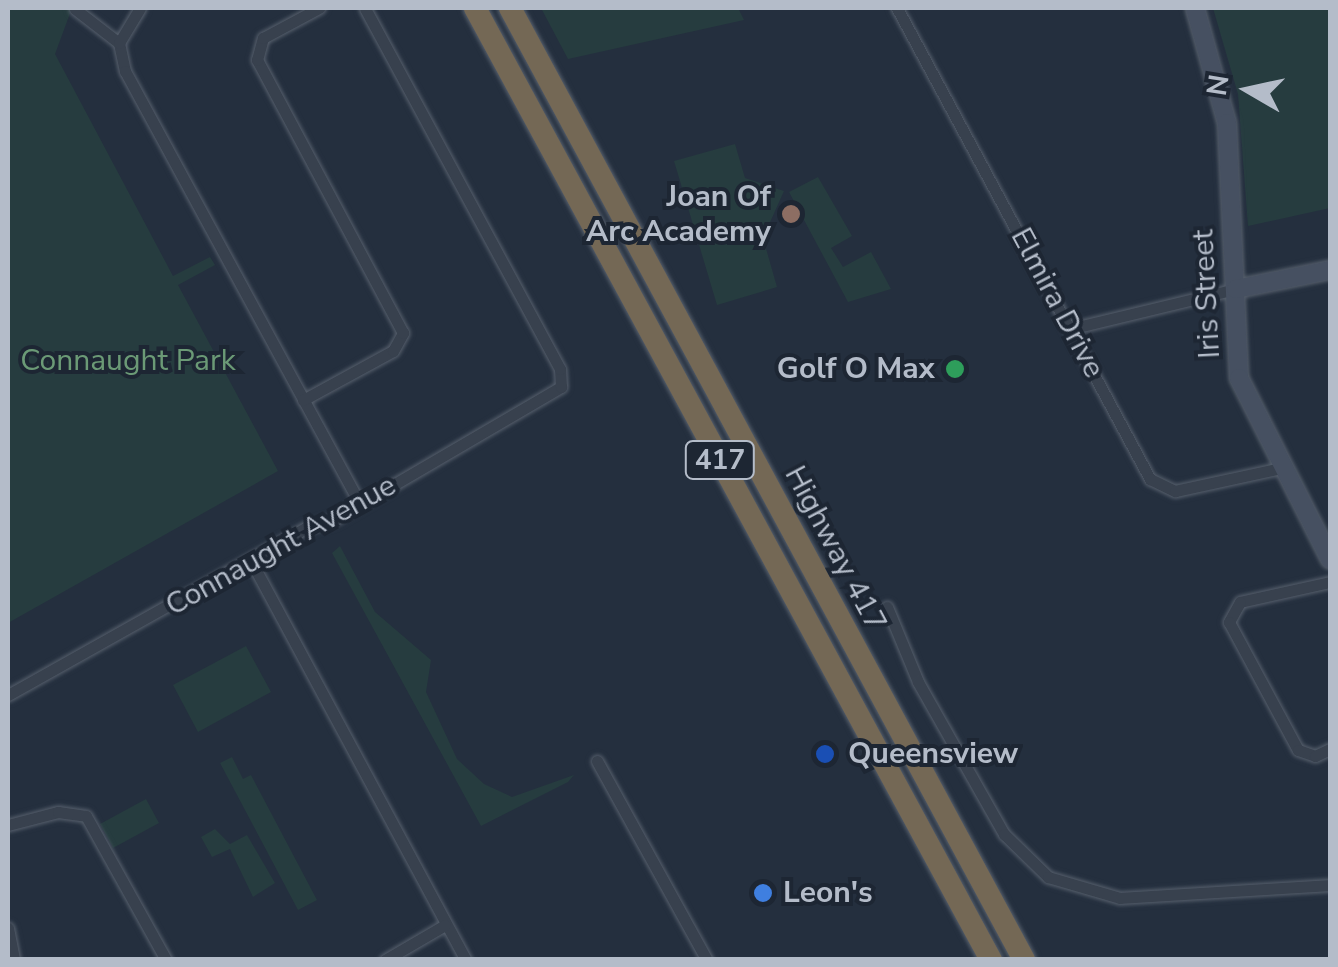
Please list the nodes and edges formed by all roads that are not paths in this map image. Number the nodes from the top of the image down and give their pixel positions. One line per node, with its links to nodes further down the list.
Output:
1 (140, 8): 9 (street)
2 (318, 8): 13 (street)
3 (365, 8): 15 (street, Connaught Avenue)
4 (475, 8): 32 (highway, 417)
5 (510, 8): 33 (highway, Highway 417 / 417)
6 (897, 8): 12 (street, Elmira Drive)
7 (1195, 8): 11 (street, Iris Street)
8 (75, 9): 9 (street)
9 (119, 44): 13 (street)
10 (1330, 270): 11 (street)
11 (1236, 289): 12 (street); 14 (street, Iris Street)
12 (1073, 328): 14 (street, Elmira Drive)
13 (304, 400): 15 (street)
14 (1281, 468): 16 (street, Iris Street)
15 (360, 502): 17 (street, Connaught Avenue)
16 (1330, 559)
17 (251, 561): 20 (street, Connaught Avenue); 25 (street)
18 (1330, 582): 21 (street)
19 (887, 607): 24 (street)
20 (8, 695)
21 (1326, 751)
22 (598, 761): 31 (street)
23 (8, 825): 28 (street)
24 (1330, 885)
25 (446, 925): 29 (street); 30 (street)
26 (8, 928): 27 (street)
27 (14, 960)
28 (166, 960)
29 (385, 960)
30 (466, 960)
31 (707, 960)
32 (991, 960)
33 (1024, 960)

